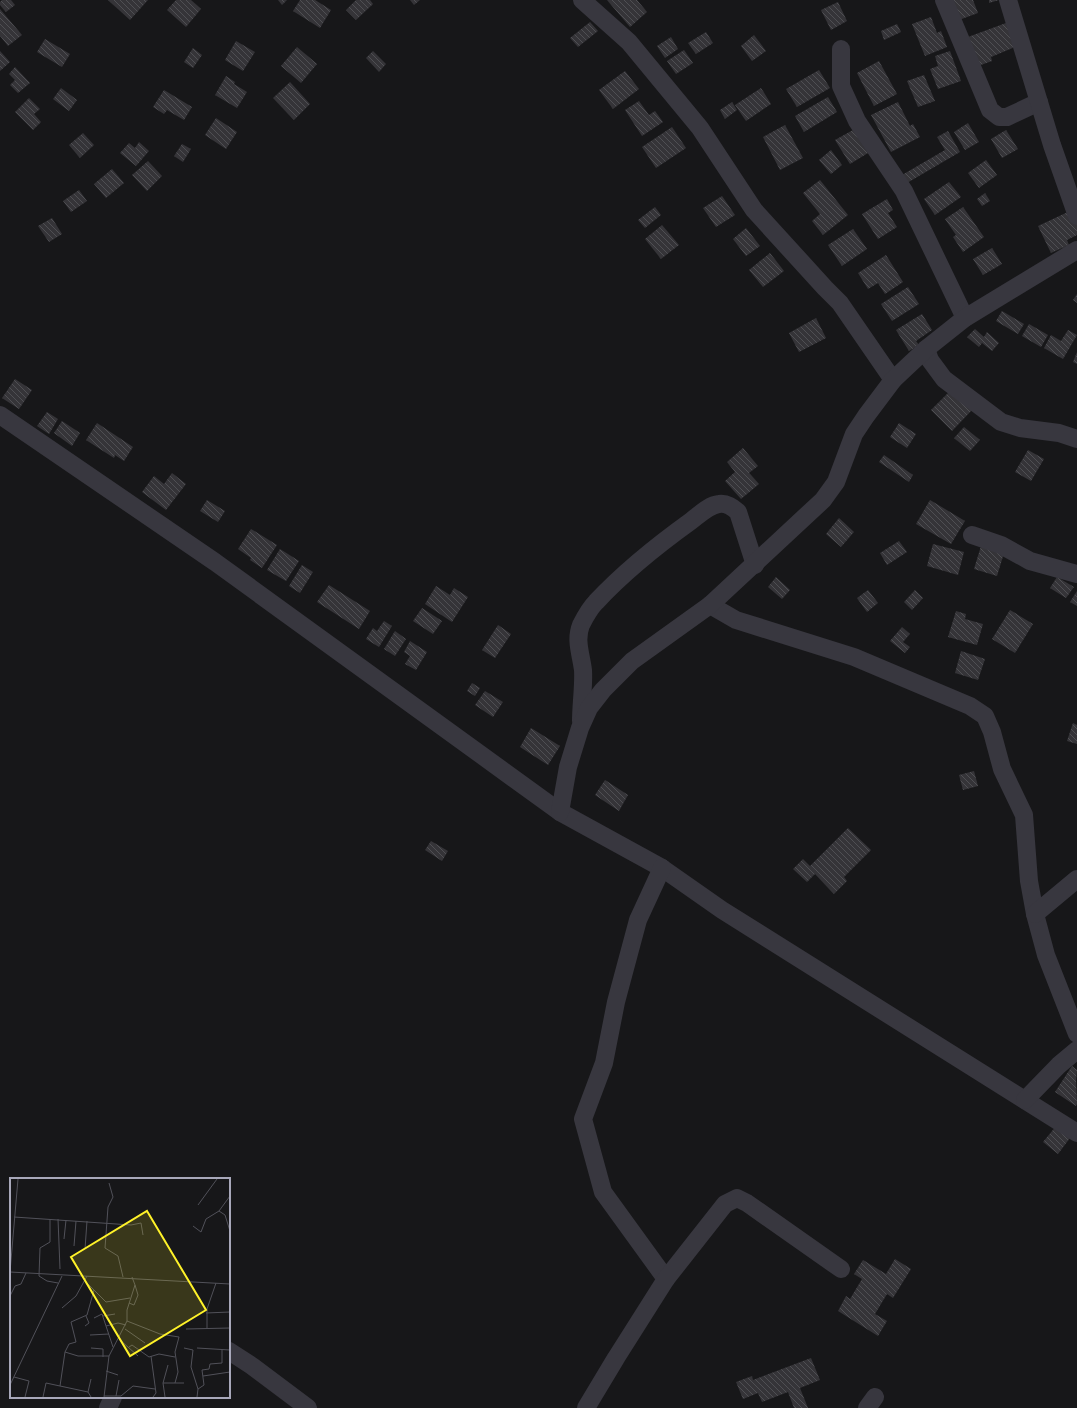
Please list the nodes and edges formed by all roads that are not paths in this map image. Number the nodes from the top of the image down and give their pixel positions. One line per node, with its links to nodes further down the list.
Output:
1 (582, 0): 10 (street)
2 (944, 0): 5 (street)
3 (1008, 0): 5 (street)
4 (841, 49): 8 (street)
5 (1038, 102): 6 (street)
6 (1077, 216)
7 (1077, 250): 8 (street)
8 (965, 318): 9 (street)
9 (926, 349): 10 (street); 12 (street)
10 (893, 380): 14 (street)
11 (0, 415): 18 (street)
12 (1077, 439)
13 (972, 535): 15 (street)
14 (754, 565): 16 (street); 17 (street)
15 (1077, 574)
16 (710, 605): 17 (street); 21 (street)
17 (580, 728): 18 (street)
18 (560, 812): 19 (street)
19 (662, 868): 24 (street); 27 (street)
20 (1077, 879): 21 (street)
21 (1036, 914): 22 (street)
22 (1077, 1034)
23 (1077, 1050): 24 (street)
24 (1025, 1100): 25 (street)
25 (1077, 1133)
26 (841, 1269): 27 (street)
27 (666, 1279): 32 (street)
28 (230, 1352): 31 (street)
29 (113, 1398): 30 (street)
30 (108, 1408)
31 (308, 1408)
32 (586, 1408)

